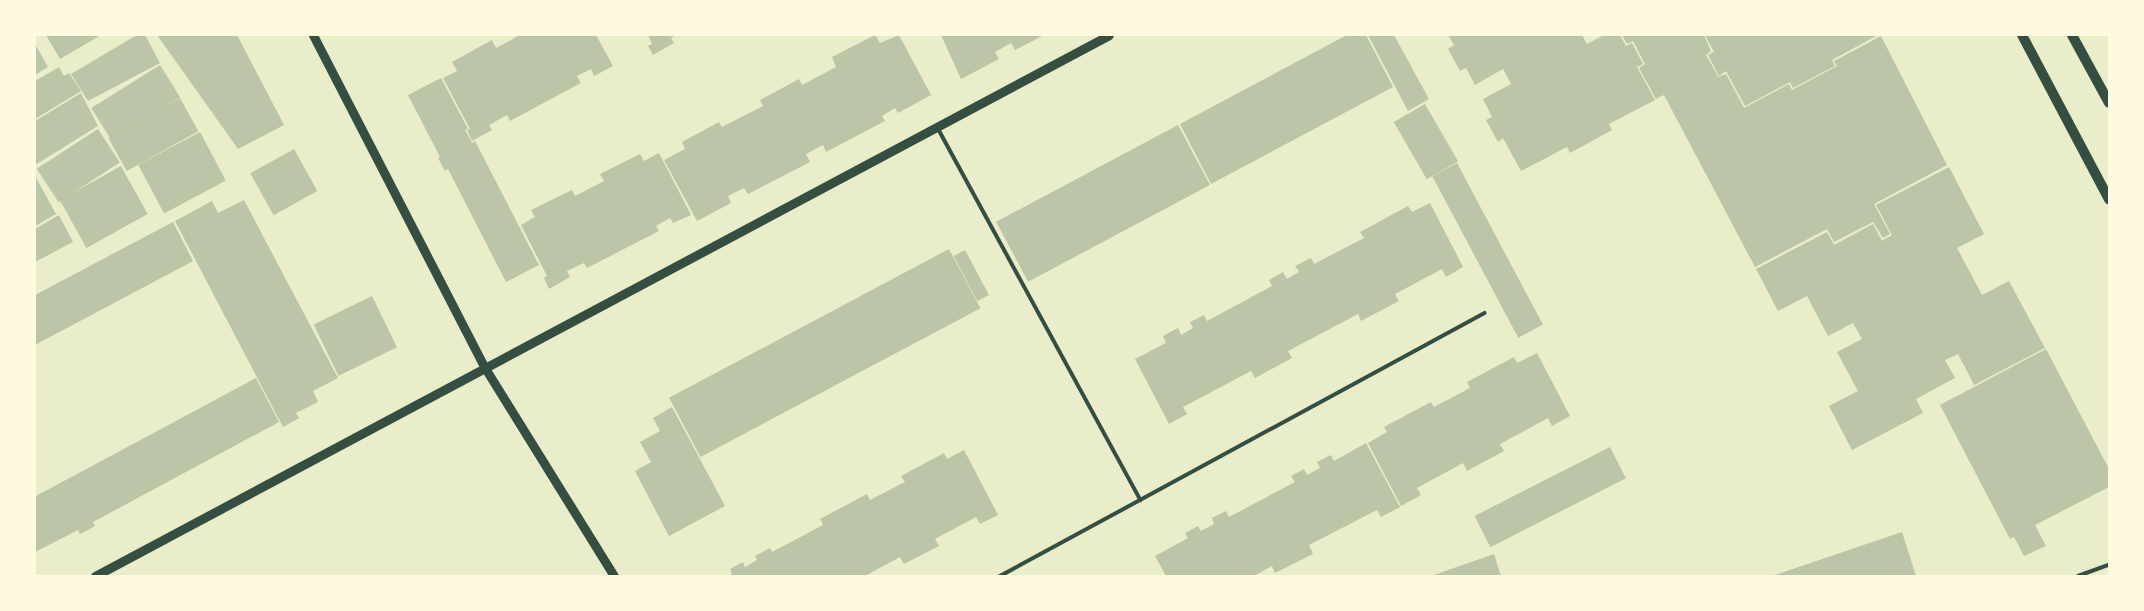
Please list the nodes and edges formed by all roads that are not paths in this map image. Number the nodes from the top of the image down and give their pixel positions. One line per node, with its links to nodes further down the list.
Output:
1 (313, 35): 9 (street)
2 (1108, 35): 6 (street)
3 (2022, 35): 7 (main road)
4 (2072, 35): 5 (main road)
5 (2109, 103)
6 (937, 127): 9 (street); 10 (lane)
7 (2109, 199)
8 (1484, 313): 10 (lane)
9 (485, 368): 12 (street); 13 (street)
10 (1140, 500): 14 (lane)
11 (2109, 565): 15 (lane)
12 (96, 576)
13 (614, 576)
14 (1000, 576)
15 (2078, 576)

